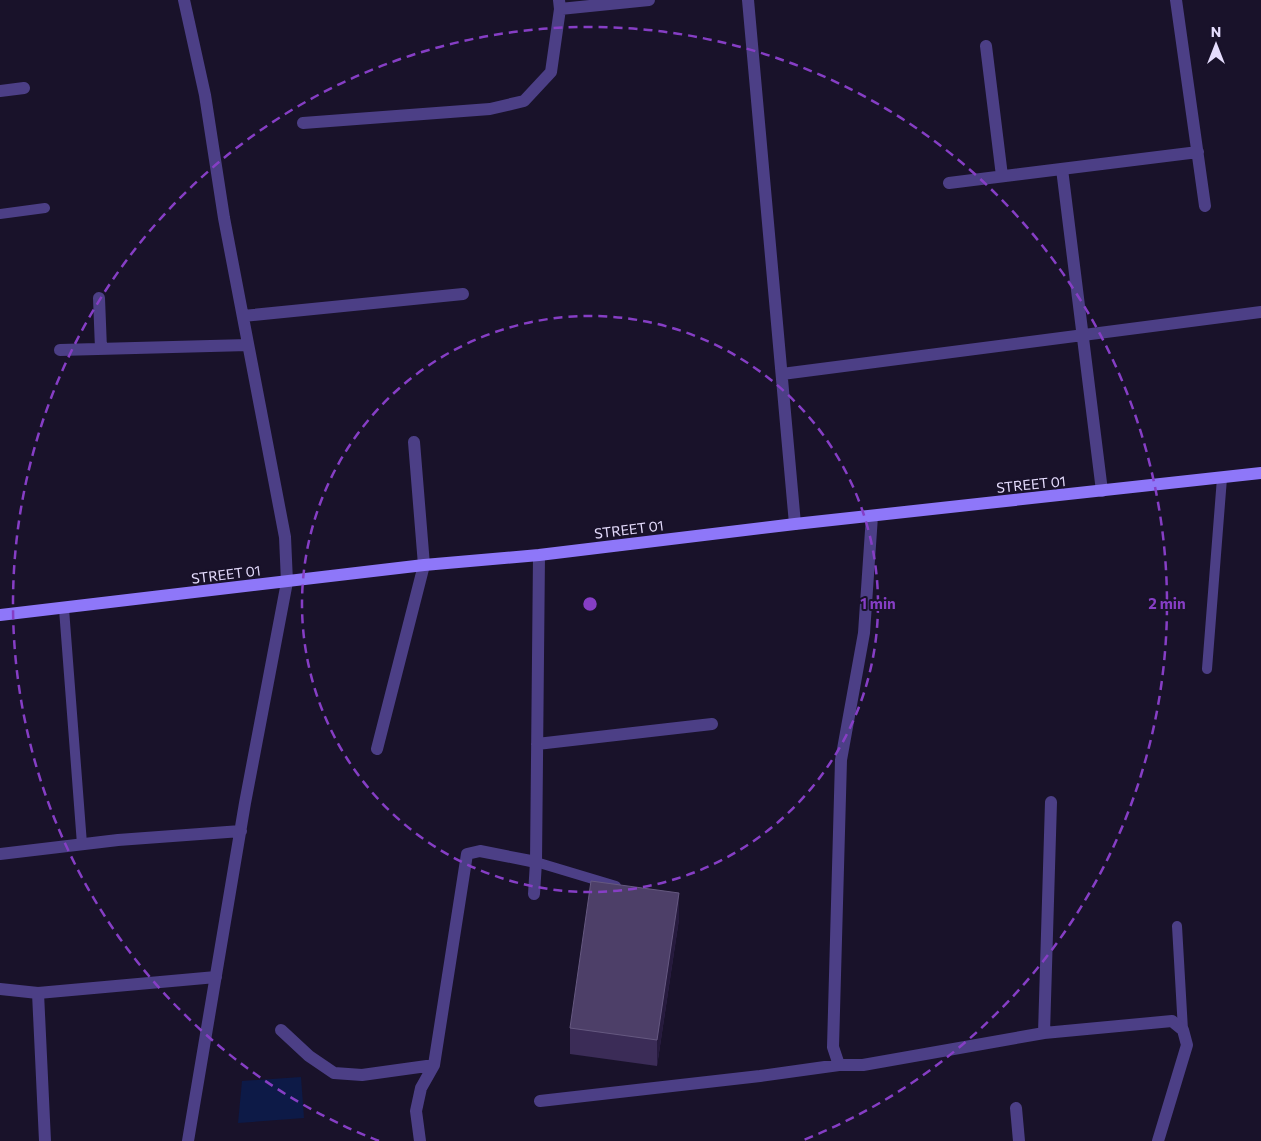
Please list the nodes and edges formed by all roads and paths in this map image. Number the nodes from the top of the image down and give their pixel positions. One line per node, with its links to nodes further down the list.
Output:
1 (184, 0): 21 (street)
2 (649, 0): 5 (street)
3 (748, 0): 26 (street)
4 (1176, 0): 11 (street)
5 (626, 1): 6 (street)
6 (559, 4): 10 (street)
7 (986, 46): 13 (street)
8 (24, 88): 9 (street)
9 (0, 91)
10 (303, 123)
11 (1198, 152): 12 (street); 15 (street)
12 (1062, 169): 13 (street); 22 (street)
13 (1002, 176): 14 (street)
14 (949, 183)
15 (1205, 206)
16 (45, 208): 17 (lane)
17 (0, 214)
18 (463, 294): 21 (street)
19 (99, 298): 24 (street)
20 (1261, 312): 22 (street)
21 (243, 316): 23 (street)
22 (1083, 335): 26 (street); 30 (street)
23 (248, 345): 24 (street); 35 (street)
24 (101, 349): 25 (street)
25 (60, 350)
26 (782, 374): 32 (street)
27 (414, 442): 34 (street)
28 (1261, 473): 29 (street, STREET 01)
29 (1222, 478): 30 (street, STREET 01); 38 (lane)
30 (1102, 491): 31 (street, STREET 01)
31 (872, 516): 32 (street, STREET 01); 56 (street)
32 (795, 524): 33 (street, STREET 01)
33 (539, 555): 34 (street, STREET 01); 40 (street)
34 (424, 565): 35 (street, STREET 01); 41 (street)
35 (287, 582): 36 (street, STREET 01); 43 (street)
36 (64, 609): 37 (street, STREET 01); 44 (lane)
37 (0, 615)
38 (1207, 669)
39 (712, 724): 40 (street)
40 (538, 744): 46 (street)
41 (377, 749)
42 (1051, 802): 55 (street)
43 (241, 831): 44 (street); 50 (street)
44 (82, 844): 45 (street)
45 (0, 854)
46 (536, 862): 47 (lane); 48 (street); 57 (street)
47 (626, 889)
48 (534, 894)
49 (1177, 926): 54 (lane)
50 (216, 976): 52 (street); 61 (street)
51 (0, 989): 52 (street)
52 (38, 993): 60 (street)
53 (281, 1030): 57 (street)
54 (1183, 1030): 55 (street); 64 (street)
55 (1044, 1033): 56 (street)
56 (839, 1065): 58 (street)
57 (434, 1066): 62 (street)
58 (540, 1101)
59 (1016, 1108): 63 (street)
60 (45, 1141)
61 (188, 1141)
62 (420, 1141)
63 (1019, 1141)
64 (1158, 1141)

